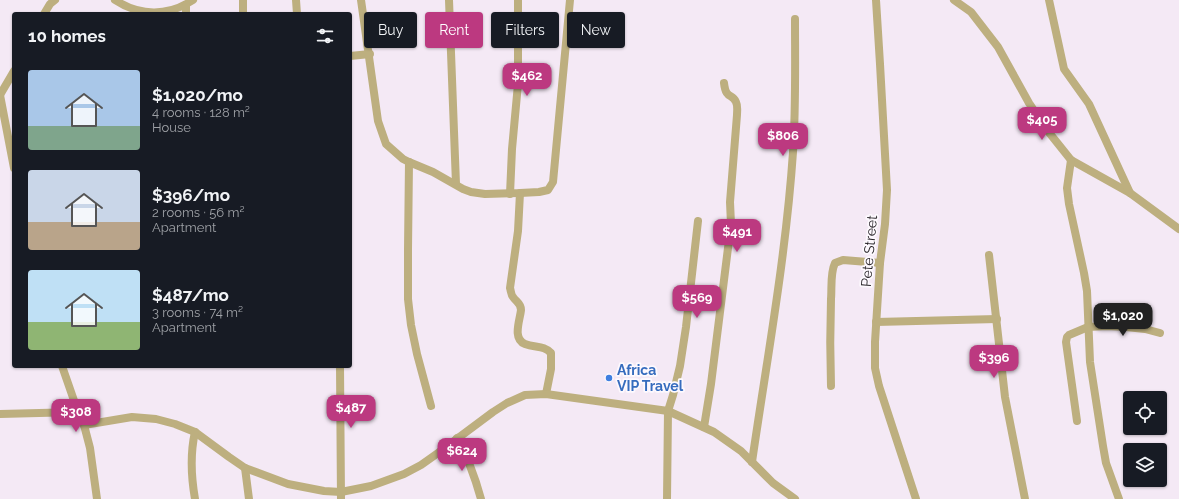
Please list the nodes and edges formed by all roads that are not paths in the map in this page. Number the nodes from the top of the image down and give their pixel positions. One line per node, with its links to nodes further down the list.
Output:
1 (55, 0): 15 (street)
2 (115, 0): 14 (street)
3 (193, 0): 13 (street)
4 (243, 0): 17 (street)
5 (296, 0): 18 (street)
6 (361, 0): 20 (street)
7 (449, 0): 28 (street)
8 (518, 0): 29 (street)
9 (570, 0): 30 (street)
10 (876, 0): 35 (street, Pete Street)
11 (954, 0): 26 (street)
12 (1049, 0): 31 (street)
13 (186, 5): 14 (street); 16 (street)
14 (125, 10)
15 (45, 12)
16 (186, 12)
17 (243, 12)
18 (297, 12)
19 (795, 19): 53 (street)
20 (370, 54): 21 (street); 27 (street)
21 (352, 56)
22 (12, 75): 24 (street)
23 (724, 83): 50 (street)
24 (0, 95): 25 (street)
25 (12, 158)
26 (1071, 160): 31 (street); 38 (street)
27 (409, 162): 28 (street); 44 (street)
28 (456, 184): 29 (street)
29 (510, 194): 30 (street)
30 (520, 194): 43 (street)
31 (1130, 194): 33 (street)
32 (698, 221): 45 (street)
33 (1179, 229)
34 (989, 256): 36 (street)
35 (880, 262): 37 (street, Pete Street); 42 (street)
36 (997, 318): 37 (street); 63 (street)
37 (876, 322): 62 (street, Pete Street)
38 (1088, 326): 39 (street); 48 (street); 64 (street)
39 (1160, 333)
40 (63, 368): 46 (street)
41 (340, 368): 55 (street)
42 (831, 386)
43 (546, 394): 45 (street); 52 (street)
44 (431, 406)
45 (668, 411): 50 (street); 61 (street)
46 (78, 412): 47 (street); 49 (street)
47 (0, 414)
48 (1077, 421)
49 (84, 425): 51 (street); 57 (street)
50 (704, 427): 53 (street)
51 (195, 432): 54 (street); 58 (street)
52 (457, 438): 55 (street); 60 (street)
53 (752, 462): 56 (street)
54 (245, 468): 55 (street); 59 (street)
55 (341, 495)
56 (793, 498)
57 (97, 499)
58 (195, 499)
59 (249, 499)
60 (481, 499)
61 (668, 499)
62 (916, 499)
63 (1025, 499)
64 (1119, 499)

